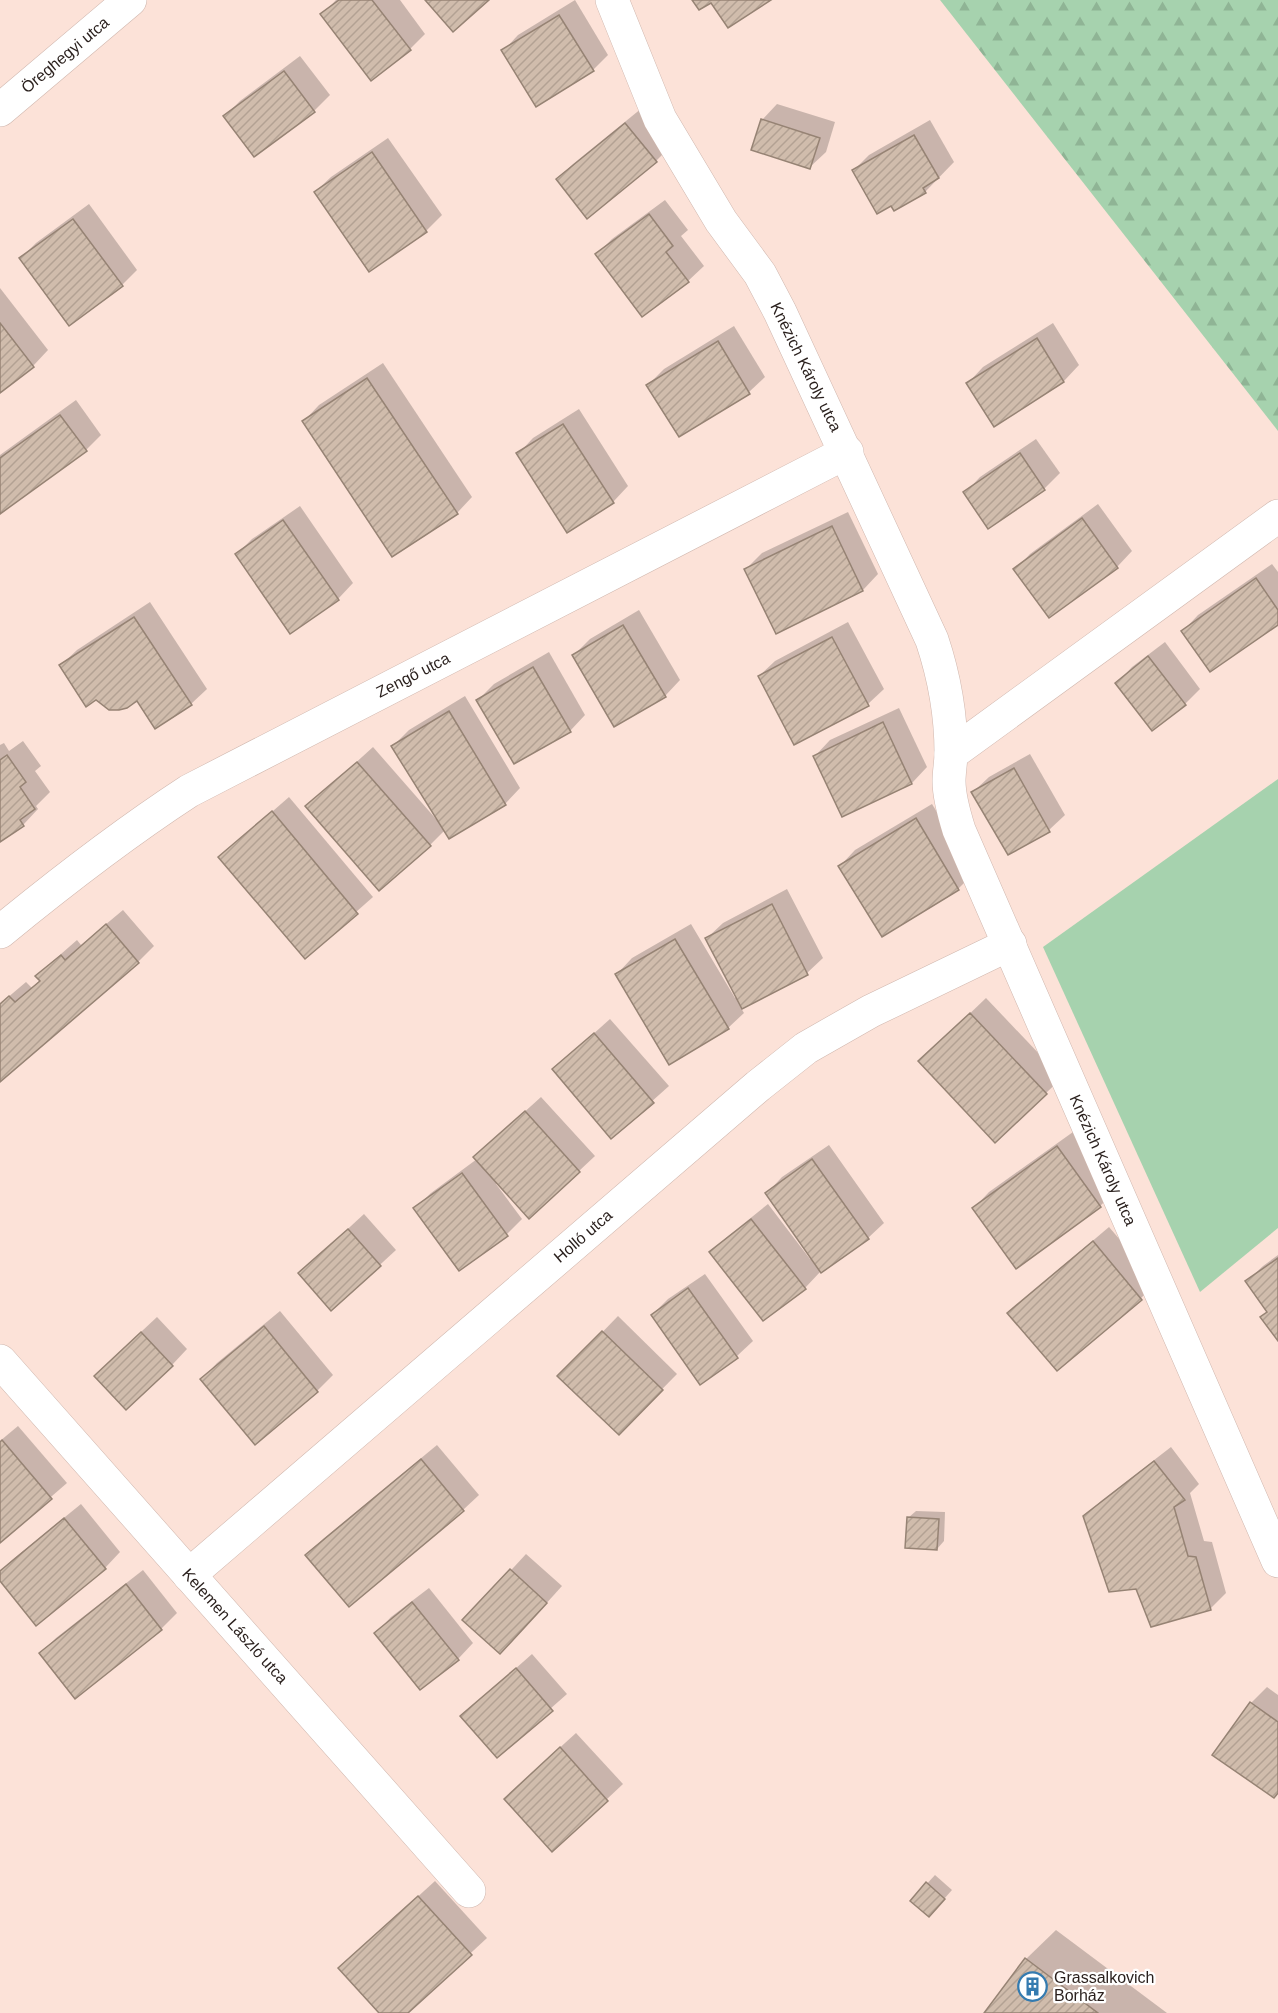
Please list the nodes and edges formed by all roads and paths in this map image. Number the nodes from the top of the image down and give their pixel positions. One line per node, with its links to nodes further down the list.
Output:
1 (130, 0): 3 (street, Öreghegyi utca)
2 (612, 0): 4 (street, Knézich Károly utca)
3 (0, 110)
4 (847, 452): 6 (street, Knézich Károly utca); 7 (street, Zengő utca)
5 (1278, 516): 6 (street)
6 (951, 754): 8 (street, Knézich Károly utca)
7 (0, 932)
8 (1010, 944): 10 (street, Knézich Károly utca); 11 (street, Holló utca)
9 (0, 1361): 11 (street, Kelemen László utca)
10 (1278, 1561)
11 (189, 1575): 12 (street, Kelemen László utca)
12 (469, 1891)

